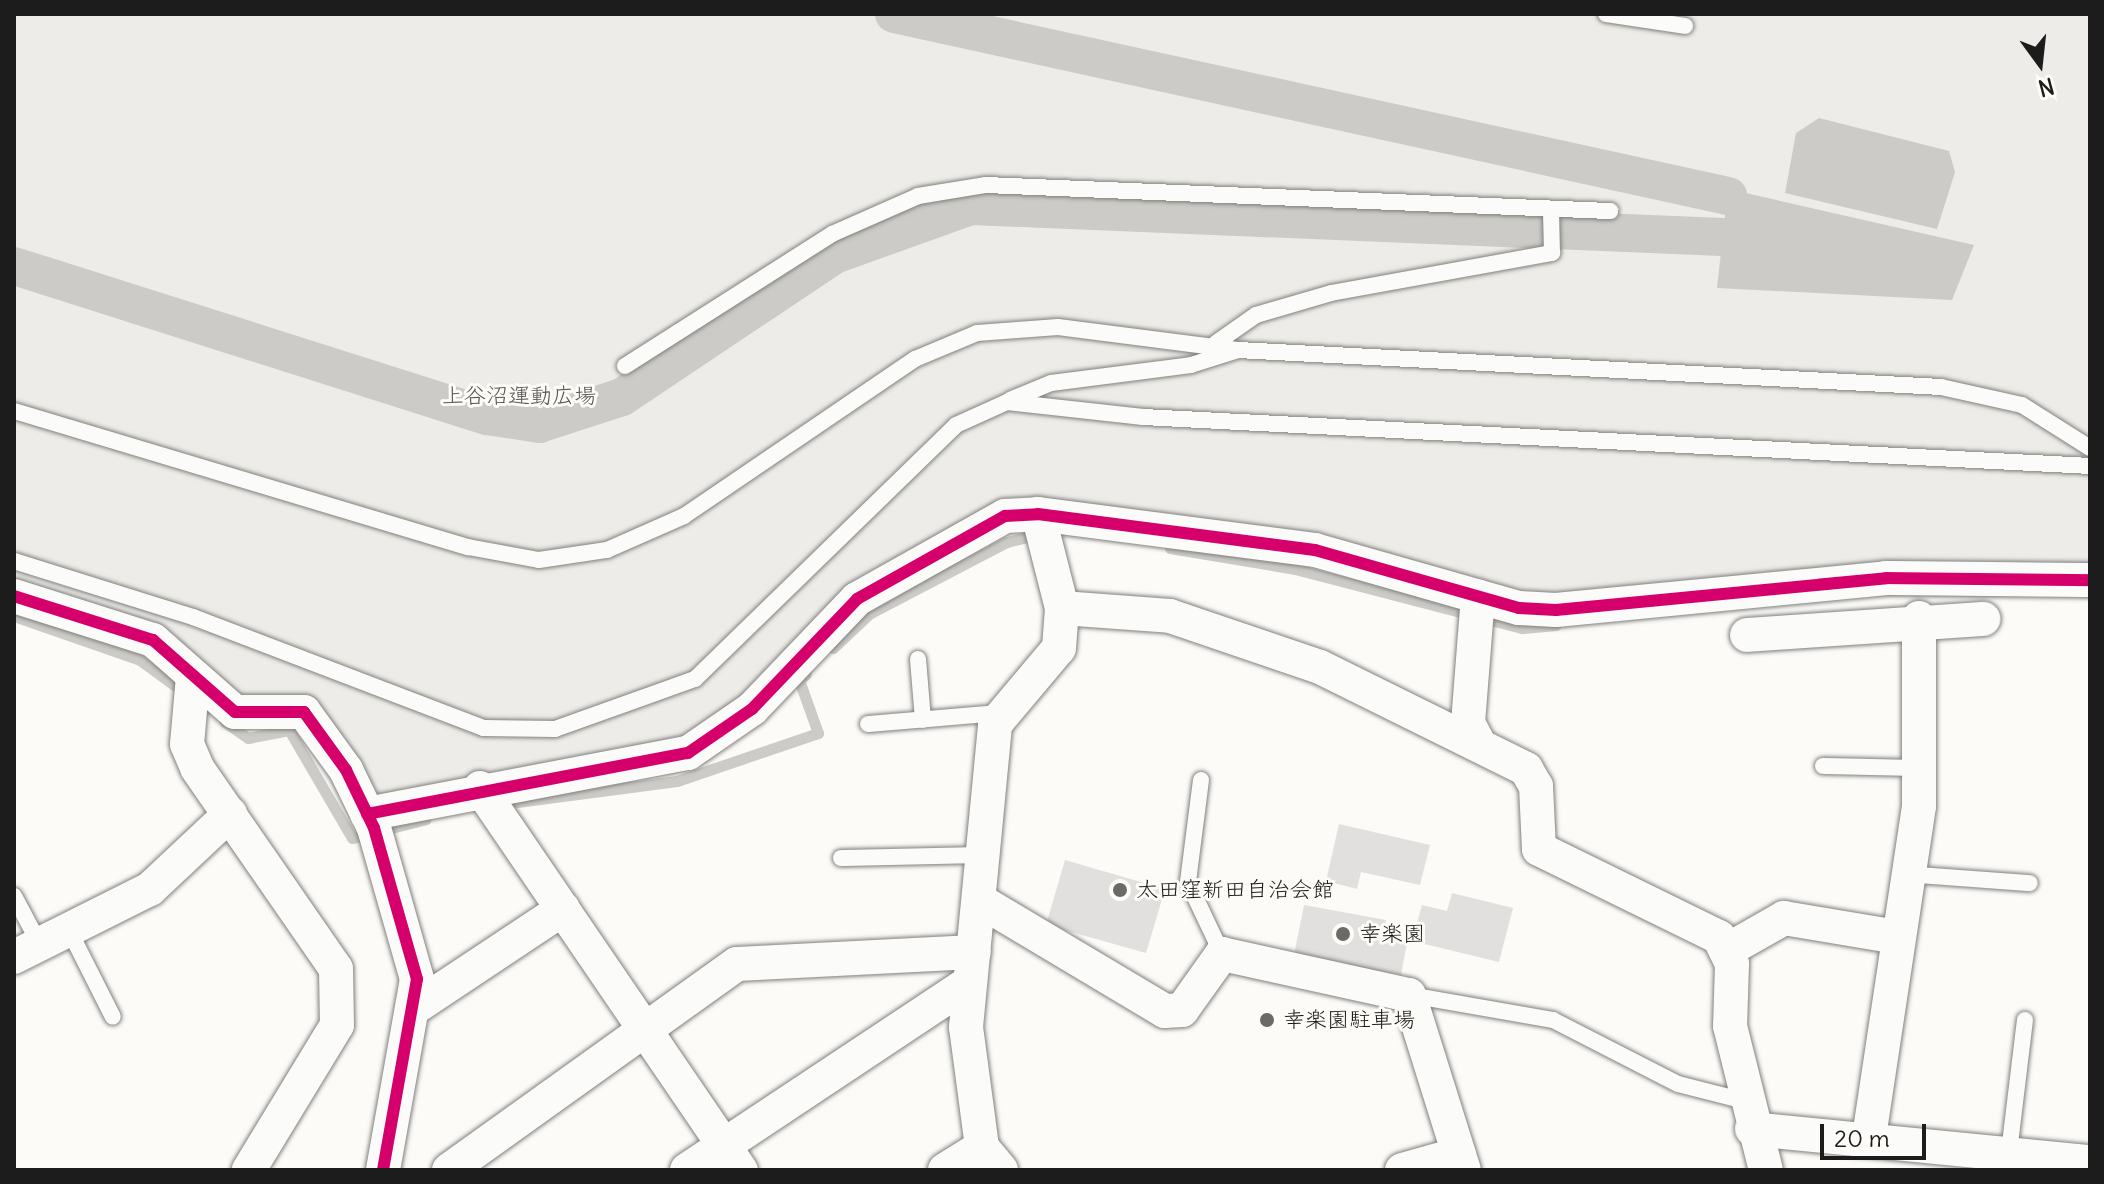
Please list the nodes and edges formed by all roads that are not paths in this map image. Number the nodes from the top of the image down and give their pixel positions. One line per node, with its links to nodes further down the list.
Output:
1 (1606, 14): 2 (lane)
2 (1685, 26)
3 (1610, 211): 4 (lane)
4 (1551, 213): 5 (lane); 7 (lane)
5 (1216, 343): 6 (lane); 9 (lane)
6 (1238, 350): 8 (lane); 10 (lane)
7 (625, 366)
8 (1007, 402): 11 (lane); 13 (lane)
9 (14, 411)
10 (2090, 448)
11 (2090, 466)
12 (1038, 514): 16 (street); 17 (street); 30 (street)
13 (14, 561)
14 (2090, 580): 16 (street)
15 (14, 596): 22 (street)
16 (1478, 596): 26 (street)
17 (1062, 608): 23 (street); 26 (street)
18 (1919, 618): 19 (street); 20 (street); 28 (street)
19 (1983, 619)
20 (1747, 635)
21 (918, 659): 24 (lane)
22 (193, 676): 31 (street); 32 (street)
23 (1002, 713): 24 (lane); 33 (street)
24 (923, 720): 25 (lane)
25 (868, 724)
26 (1477, 740): 42 (street)
27 (1823, 766): 28 (lane)
28 (1919, 768): 35 (street)
29 (1201, 780): 43 (lane)
30 (480, 788): 32 (street); 39 (street)
31 (230, 814): 41 (street); 57 (street)
32 (367, 814): 46 (street)
33 (985, 855): 34 (lane); 38 (street)
34 (841, 858)
35 (1906, 874): 36 (lane); 40 (street)
36 (2030, 883)
37 (14, 896): 41 (lane)
38 (982, 902): 43 (street); 44 (street)
39 (563, 909): 46 (street); 49 (street)
40 (1898, 937): 42 (street); 51 (street)
41 (41, 944): 47 (lane)
42 (1726, 951): 50 (street)
43 (1222, 954): 45 (street)
44 (972, 967): 49 (street); 53 (street); 54 (street)
45 (1409, 995): 50 (lane); 55 (street)
46 (414, 1008): 58 (street)
47 (113, 1017)
48 (2025, 1020): 52 (lane)
49 (643, 1028): 53 (street); 59 (street)
50 (1748, 1115): 51 (street); 63 (street)
51 (1869, 1137): 52 (street)
52 (2009, 1152): 56 (street)
53 (732, 1157): 60 (street)
54 (991, 1158): 61 (street)
55 (1462, 1162): 62 (street)
56 (2090, 1162)
57 (249, 1170)
58 (383, 1170)
59 (449, 1170)
60 (687, 1170)
61 (945, 1170)
62 (1402, 1170)
63 (1766, 1170)

